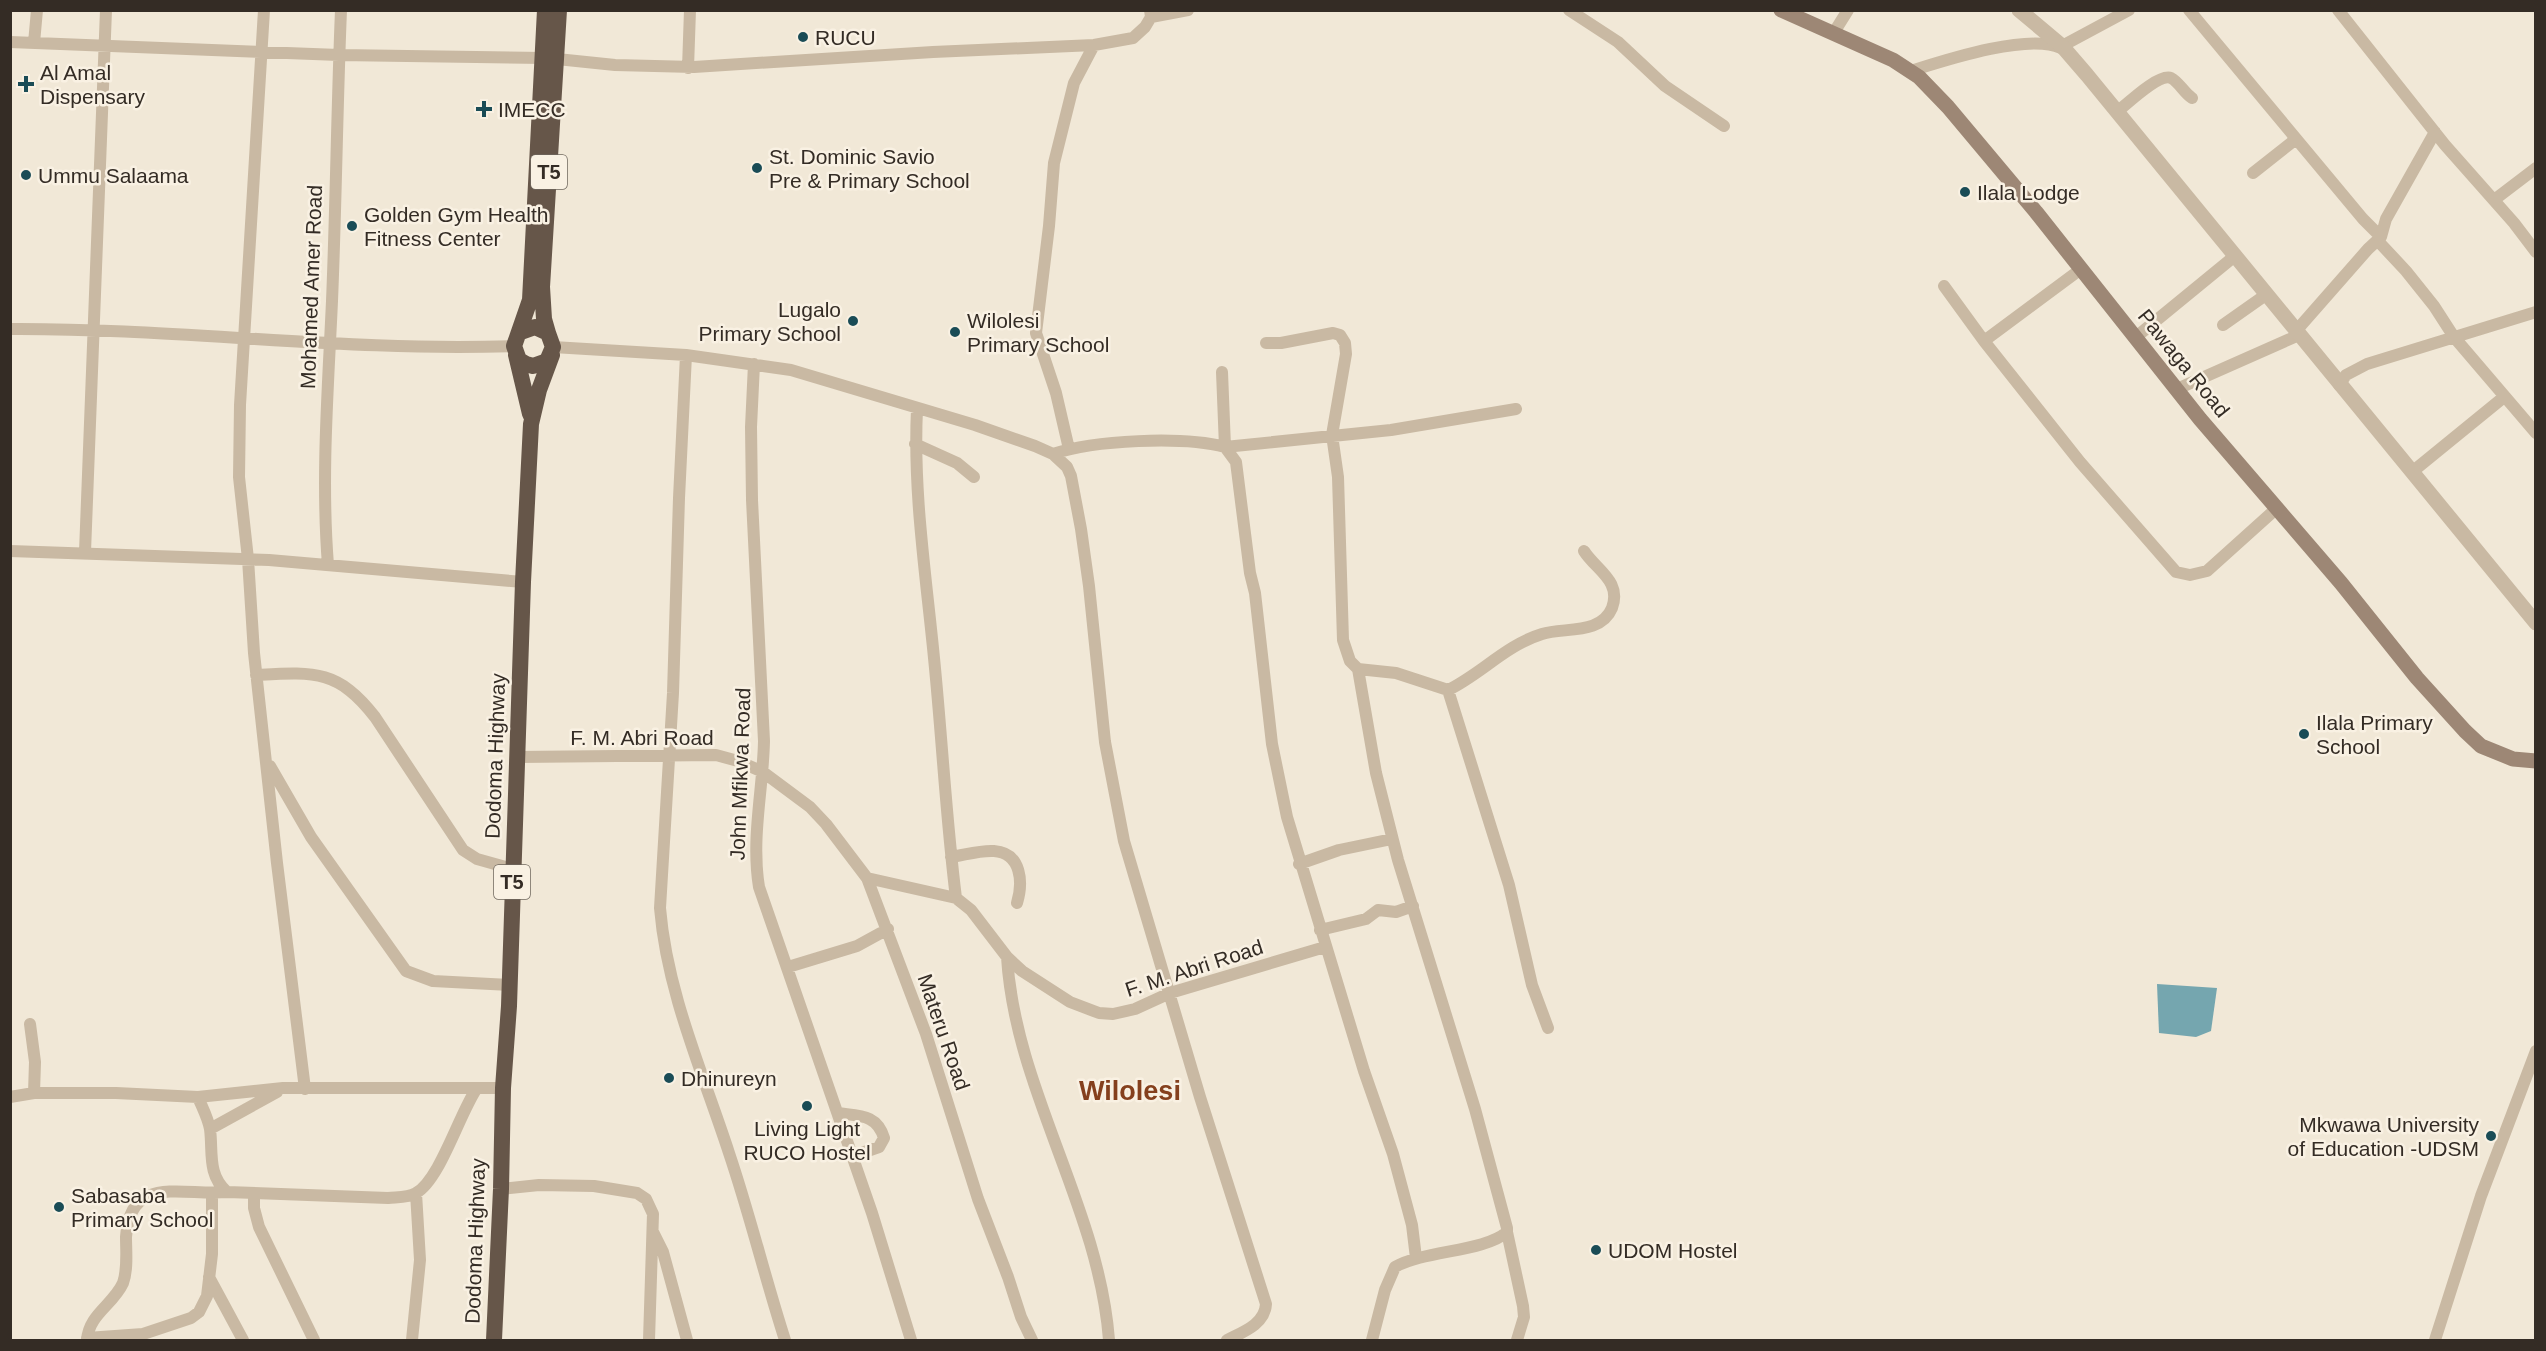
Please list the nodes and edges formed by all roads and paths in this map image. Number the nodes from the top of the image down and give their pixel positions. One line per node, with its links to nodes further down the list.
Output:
1 (37, 10): 19 (street)
2 (106, 10): 21 (street)
3 (264, 10): 23 (street)
4 (341, 10): 24 (street, Mohamed Amer Road)
5 (545, 10): 25 (highway, T5)
6 (559, 10): 25 (highway, T5)
7 (690, 10): 26 (street)
8 (1188, 10): 16 (street)
9 (1569, 10): 30 (street)
10 (1781, 10): 17 (main road, Pawaga Road)
11 (1848, 10): 17 (street)
12 (2019, 10): 22 (street)
13 (2129, 10): 22 (street)
14 (2189, 10): 32 (street)
15 (2338, 10): 31 (street)
16 (1151, 14): 20 (street)
17 (1833, 33): 27 (main road, Pawaga Road)
18 (10, 42): 19 (street)
19 (34, 43): 21 (street)
20 (1094, 45): 26 (street); 68 (street)
21 (105, 47): 23 (street); 45 (street)
22 (2063, 48): 27 (street); 29 (street)
23 (263, 51): 24 (street); 49 (street)
24 (339, 55): 25 (street); 51 (street, Mohamed Amer Road)
25 (551, 59): 26 (street); 53 (highway, T5); 54 (highway, T5)
26 (688, 68)
27 (1911, 71): 39 (main road, Pawaga Road)
28 (2192, 98): 29 (street)
29 (2117, 112): 38 (street)
30 (1724, 126)
31 (2435, 132): 35 (street); 36 (street)
32 (2296, 139): 34 (street); 36 (street)
33 (2535, 168): 35 (street)
34 (2253, 173)
35 (2494, 200): 37 (street)
36 (2380, 239): 46 (street); 48 (street)
37 (2535, 252)
38 (2236, 255): 41 (street); 47 (street)
39 (2081, 269): 47 (main road, Pawaga Road); 50 (street)
40 (1944, 286): 50 (street)
41 (2267, 294): 43 (street); 46 (street)
42 (2535, 312): 48 (street)
43 (2223, 325)
44 (10, 329): 45 (street)
45 (95, 332): 49 (street); 75 (street)
46 (2297, 333): 58 (street); 59 (street)
47 (2136, 337): 59 (main road, Pawaga Road)
48 (2454, 337): 58 (street); 60 (street)
49 (245, 338): 51 (street); 76 (street)
50 (1984, 341): 72 (street)
51 (330, 343): 53 (street); 77 (street, Mohamed Amer Road)
52 (1266, 343): 65 (street)
53 (517, 344): 54 (highway); 54 (highway); 63 (highway, T5)
54 (551, 345): 55 (street); 63 (highway, T5)
55 (686, 355): 56 (street); 83 (street)
56 (754, 364): 61 (street); 87 (street, John Mfikwa Road)
57 (1222, 372): 67 (street)
58 (2339, 385): 70 (street)
59 (2177, 389): 72 (main road, Pawaga Road)
60 (2504, 397): 64 (street); 70 (street)
61 (917, 409): 66 (street); 69 (street)
62 (1516, 409): 65 (street)
63 (531, 424): 78 (highway, Dodoma Highway / T5)
64 (2535, 433)
65 (1332, 435): 67 (street); 80 (street)
66 (915, 444): 71 (street); 89 (street)
67 (1225, 447): 68 (street); 90 (street)
68 (1068, 449): 69 (street)
69 (1053, 454): 102 (street)
70 (2412, 472): 79 (street)
71 (974, 477)
72 (2277, 508): 86 (main road, Pawaga Road)
73 (10, 551): 75 (street)
74 (1584, 551): 82 (street)
75 (85, 552): 76 (street)
76 (248, 559): 77 (street); 81 (street)
77 (328, 565): 78 (street)
78 (523, 582): 84 (highway, Dodoma Highway / T5)
79 (2535, 623)
80 (1358, 669): 82 (street); 88 (street)
81 (256, 675): 85 (street); 91 (street)
82 (1448, 690): 104 (street)
83 (668, 755): 84 (street, F. M. Abri Road); 87 (street, F. M. Abri Road); 132 (street)
84 (518, 757): 91 (highway, Dodoma Highway / T5)
85 (267, 761): 101 (street); 109 (street)
86 (2535, 761)
87 (763, 772): 92 (street, Materu Road); 100 (street, John Mfikwa Road)
88 (1392, 839): 90 (street); 95 (street)
89 (951, 856): 93 (street); 94 (street)
90 (1299, 864): 97 (street)
91 (513, 869): 101 (highway, Dodoma Highway / T5)
92 (867, 878): 93 (street); 96 (street, Materu Road)
93 (956, 898): 99 (street, F. M. Abri Road)
94 (1017, 903)
95 (1413, 906): 97 (street); 122 (street)
96 (888, 929): 100 (street); 134 (street, Materu Road)
97 (1320, 930): 98 (street)
98 (1325, 947): 102 (street, F. M. Abri Road); 123 (street)
99 (1007, 957): 102 (street, F. M. Abri Road); 135 (street)
100 (788, 967): 113 (street, John Mfikwa Road)
101 (510, 985): 107 (highway, Dodoma Highway / T5)
102 (1170, 993): 136 (street)
103 (30, 1024): 110 (street)
104 (1548, 1028)
105 (2535, 1051): 139 (street)
106 (477, 1088): 107 (street); 109 (street); 119 (street)
107 (502, 1088): 116 (highway, Dodoma Highway / T5)
108 (283, 1089): 109 (street); 112 (street); 114 (street)
109 (305, 1089)
110 (34, 1093): 111 (street); 112 (street)
111 (10, 1097)
112 (198, 1097): 114 (street)
113 (838, 1113): 115 (street, John Mfikwa Road); 115 (street)
114 (210, 1129): 117 (street)
115 (853, 1156): 133 (street, John Mfikwa Road)
116 (501, 1189): 121 (street); 129 (highway, Dodoma Highway / T5)
117 (227, 1192): 118 (street); 120 (street)
118 (212, 1193): 124 (street); 125 (street)
119 (416, 1193): 120 (street); 128 (street)
120 (254, 1194): 127 (street)
121 (652, 1231): 130 (street); 131 (street)
122 (1507, 1232): 123 (street); 138 (street)
123 (1416, 1258): 137 (street)
124 (208, 1276): 125 (street); 126 (street)
125 (87, 1339)
126 (243, 1341)
127 (314, 1341)
128 (412, 1341)
129 (494, 1341)
130 (649, 1341)
131 (687, 1341)
132 (785, 1341)
133 (911, 1341)
134 (1032, 1341)
135 (1109, 1341)
136 (1227, 1341)
137 (1372, 1341)
138 (1516, 1341)
139 (2435, 1341)

